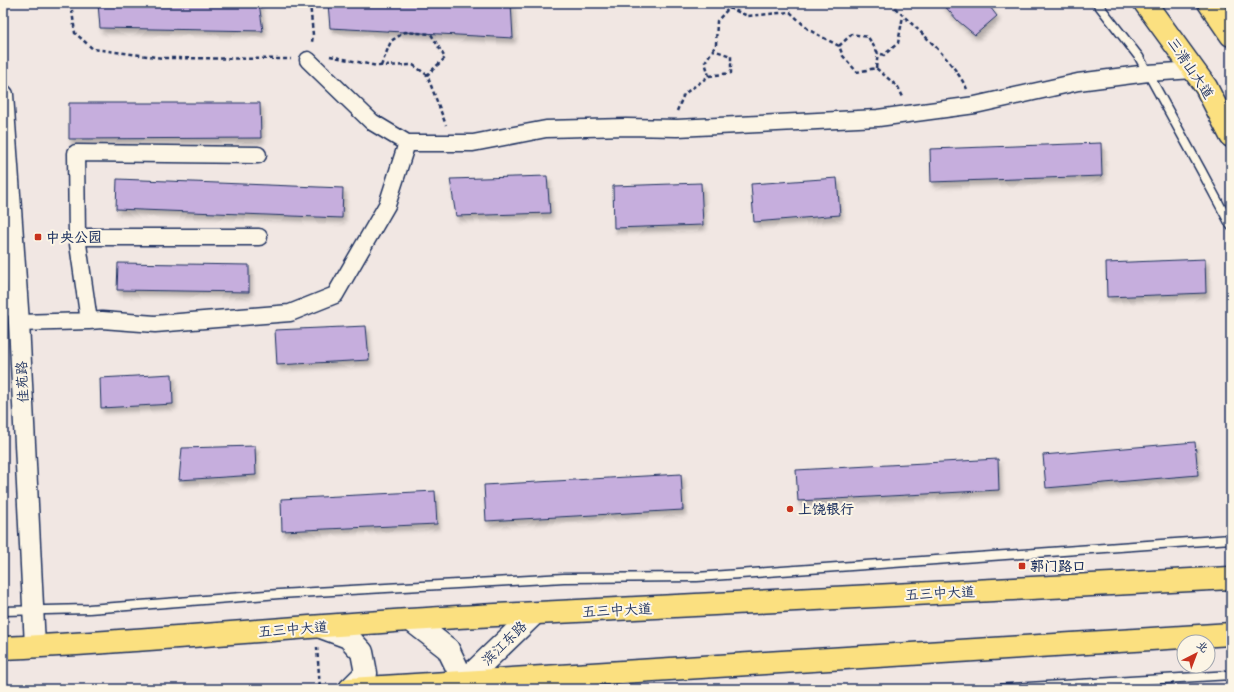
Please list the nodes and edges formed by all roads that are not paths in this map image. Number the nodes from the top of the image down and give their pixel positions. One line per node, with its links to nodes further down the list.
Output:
1 (1097, 3): 7 (lane)
2 (1145, 3): 6 (main road, 三清山大道)
3 (1209, 3): 4 (main road)
4 (1231, 35)
5 (308, 60): 10 (street)
6 (1194, 70): 7 (street); 9 (main road, 三清山大道)
7 (1148, 73): 10 (street); 12 (lane)
8 (3, 94): 15 (street, 佳苑路)
9 (1231, 136)
10 (406, 143): 16 (street)
11 (258, 155): 13 (street)
12 (1231, 226)
13 (77, 237): 14 (street); 16 (street)
14 (259, 237)
15 (13, 313): 16 (street); 19 (street, 佳苑路)
16 (89, 321)
17 (1231, 539): 19 (lane)
18 (1231, 578): 21 (main road, 五三中大道)
19 (33, 610): 20 (lane); 25 (street, 佳苑路)
20 (3, 611)
21 (534, 614): 22 (main road, 五三中大道); 29 (main road, 滨江东路)
22 (412, 621): 23 (main road, 五三中大道); 29 (main road)
23 (321, 627): 25 (main road, 五三中大道); 30 (main road)
24 (1231, 634): 28 (main road)
25 (35, 646): 26 (main road, 五三中大道)
26 (3, 648)
27 (1231, 675): 31 (lane)
28 (520, 684): 29 (main road)
29 (460, 687): 30 (main road)
30 (350, 689)
31 (995, 689)

